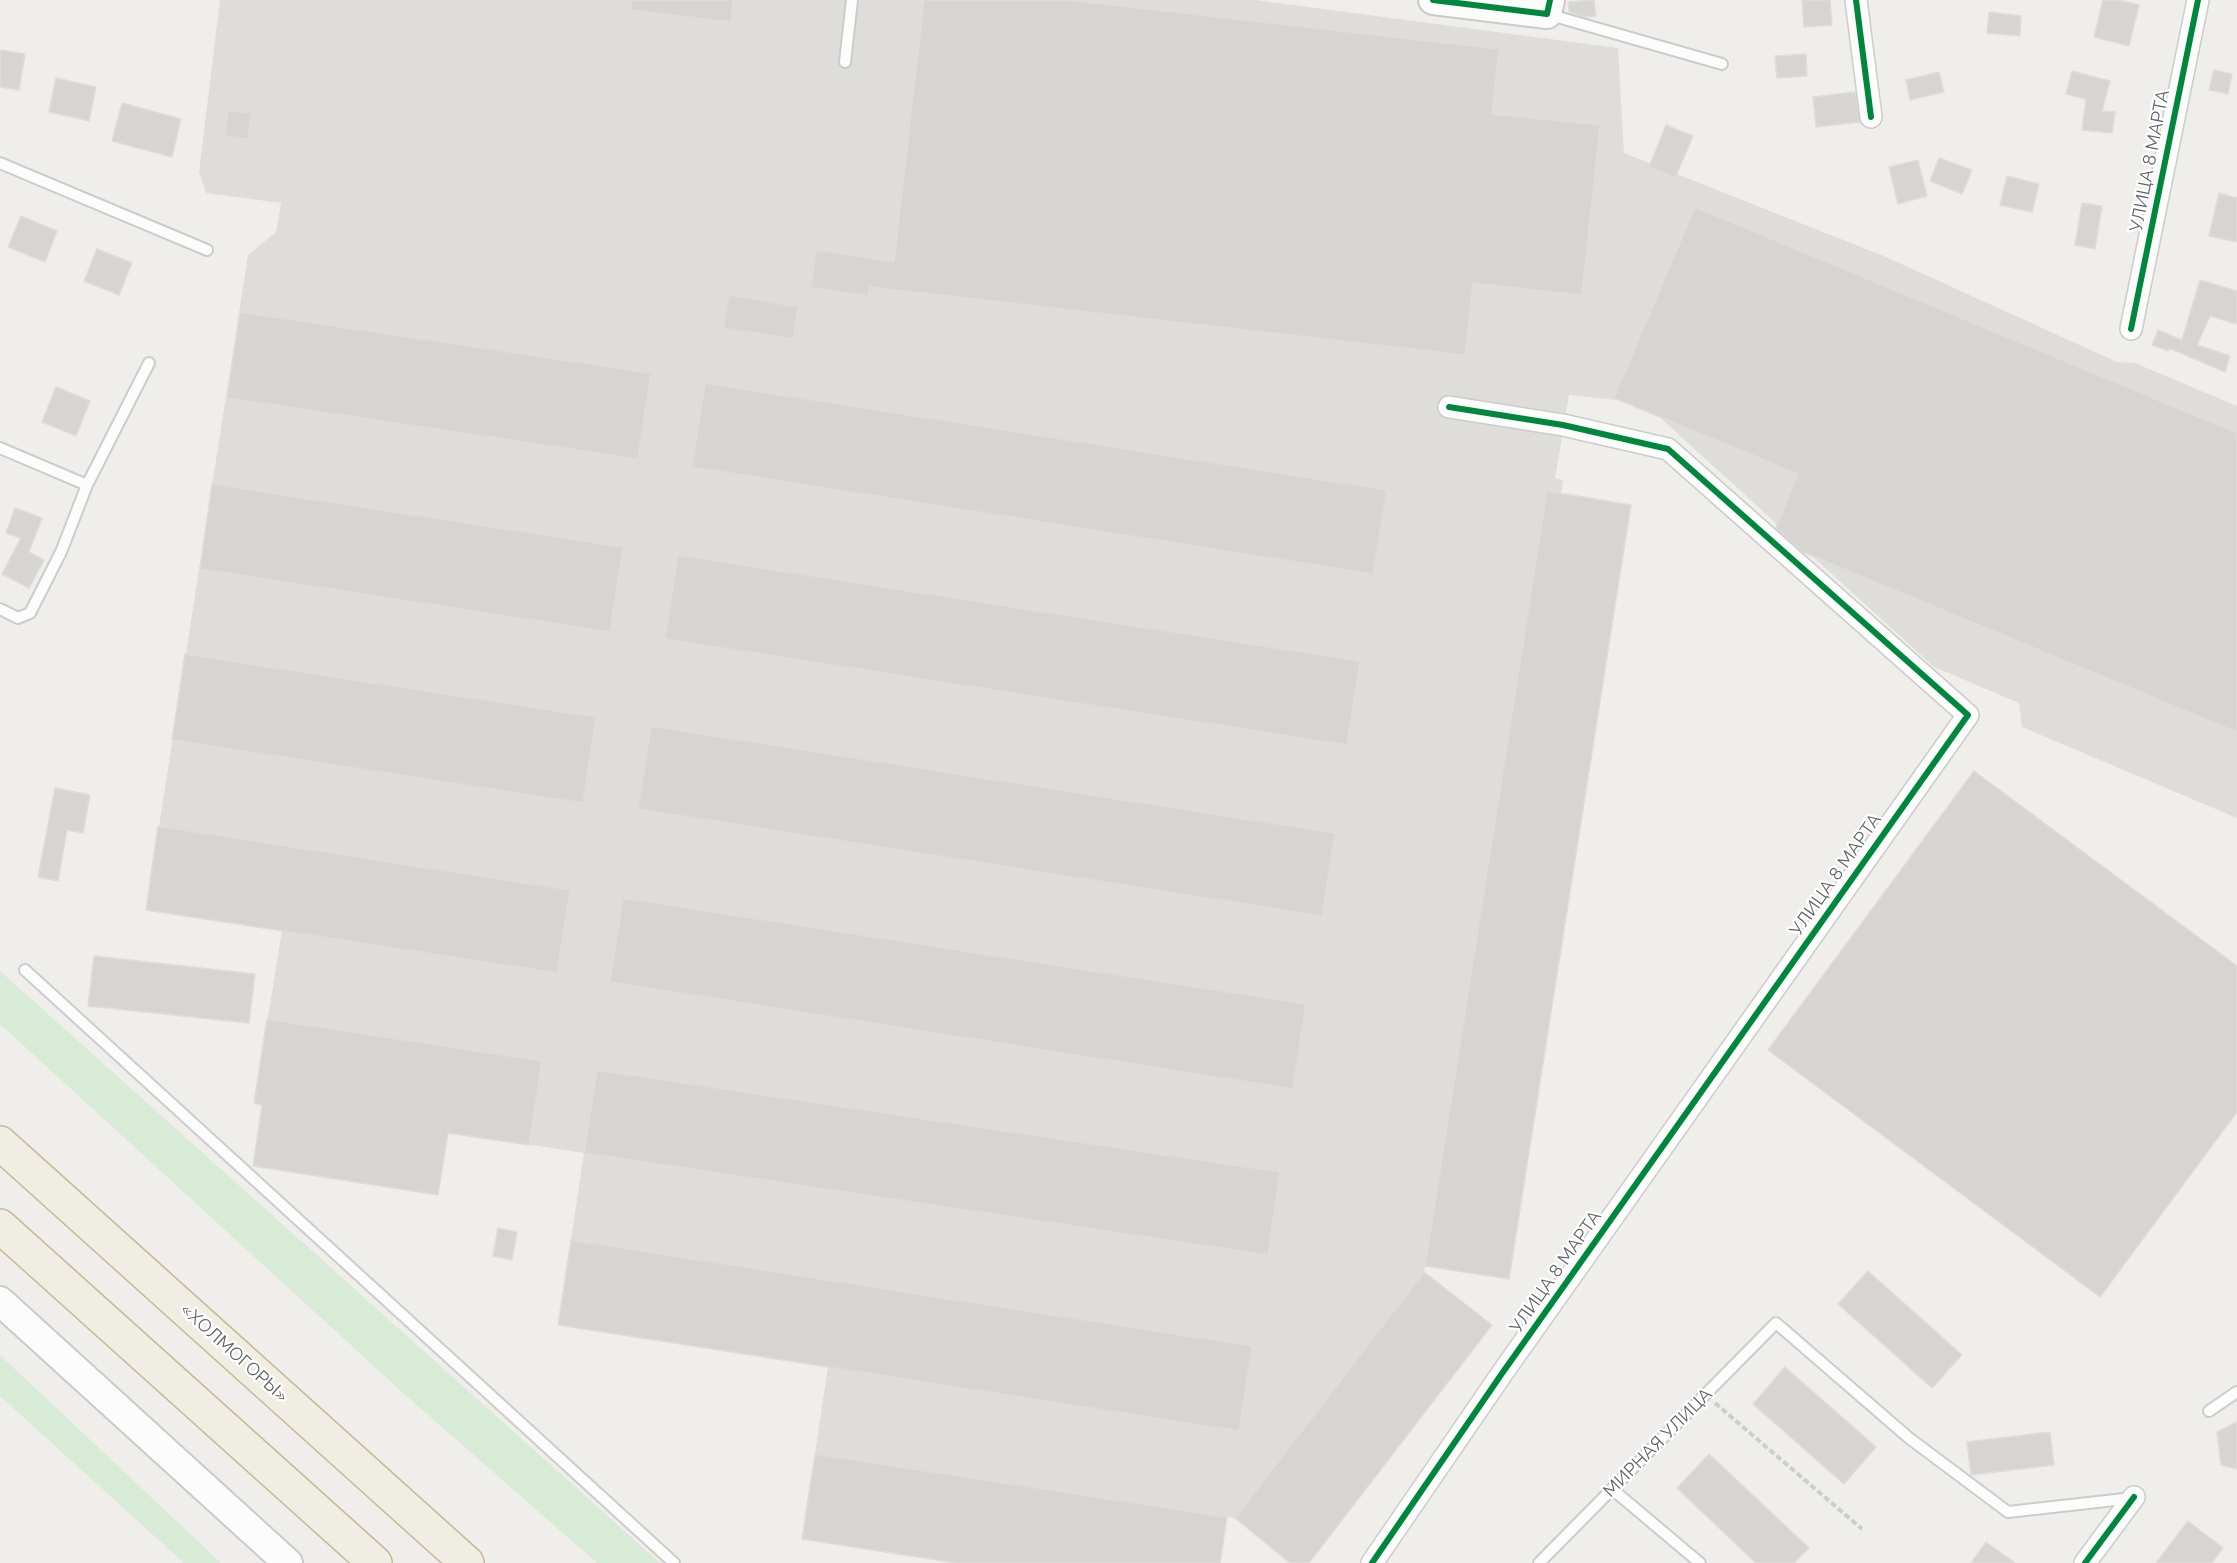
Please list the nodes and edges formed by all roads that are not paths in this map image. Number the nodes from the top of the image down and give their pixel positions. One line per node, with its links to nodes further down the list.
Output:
1 (852, 0): 6 (lane)
2 (1432, 0): 5 (main road)
3 (1856, 0): 8 (street)
4 (2198, 0): 11 (street, УЛИЦА 8 МАРТА)
5 (1548, 7): 7 (lane)
6 (845, 62)
7 (1722, 64)
8 (1871, 117)
9 (0, 163): 10 (lane)
10 (207, 250)
11 (2131, 329)
12 (149, 363): 15 (lane)
13 (1449, 407): 29 (street, УЛИЦА 8 МАРТА)
14 (0, 448): 15 (lane)
15 (87, 485): 16 (lane)
16 (0, 609)
17 (25, 970): 28 (lane)
18 (0, 1143): 27 (highway, «ХОЛМОГОРЫ»)
19 (0, 1226): 26 (highway)
20 (0, 1301): 25 (main road)
21 (2237, 1392): 22 (lane)
22 (2209, 1411)
23 (1612, 1489): 24 (lane, МИРНАЯ УЛИЦА); 30 (lane, МИРНАЯ УЛИЦА); 31 (lane)
24 (2134, 1497): 32 (street)
25 (288, 1563)
26 (375, 1563)
27 (467, 1563)
28 (674, 1563)
29 (1372, 1563)
30 (1539, 1563)
31 (1700, 1563)
32 (2085, 1563)

